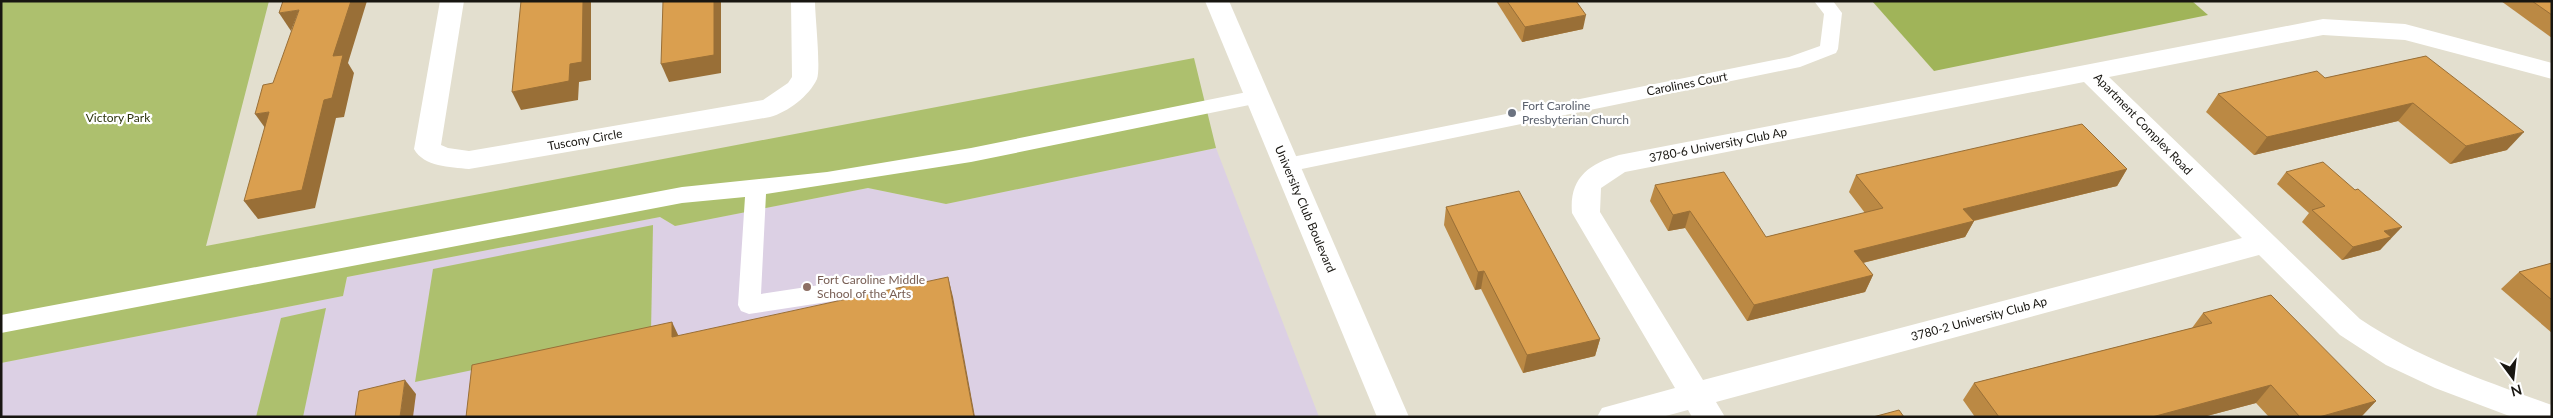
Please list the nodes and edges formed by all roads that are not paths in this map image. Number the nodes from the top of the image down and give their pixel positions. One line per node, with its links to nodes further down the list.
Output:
1 (452, 1): 2 (street, Tuscony Circle)
2 (803, 1)
3 (1217, 1): 7 (street, University Club Boulevard)
4 (1823, 1): 8 (lane, Carolines Court)
5 (2552, 70): 6 (street, Apartment Complex Road)
6 (2090, 73): 10 (street, Apartment Complex Road); 13 (street, 3780-6 University Club Ap)
7 (1257, 97): 8 (street, University Club Boulevard); 9 (lane)
8 (1286, 165): 14 (street, University Club Boulevard)
9 (756, 190): 11 (lane); 12 (lane)
10 (2264, 244): 13 (street, 3780-2 University Club Ap); 16 (street, Apartment Complex Road)
11 (898, 282)
12 (1, 324)
13 (1702, 405): 15 (street, 3780-2 University Club Ap)
14 (1393, 417)
15 (1612, 417)
16 (2550, 417)

